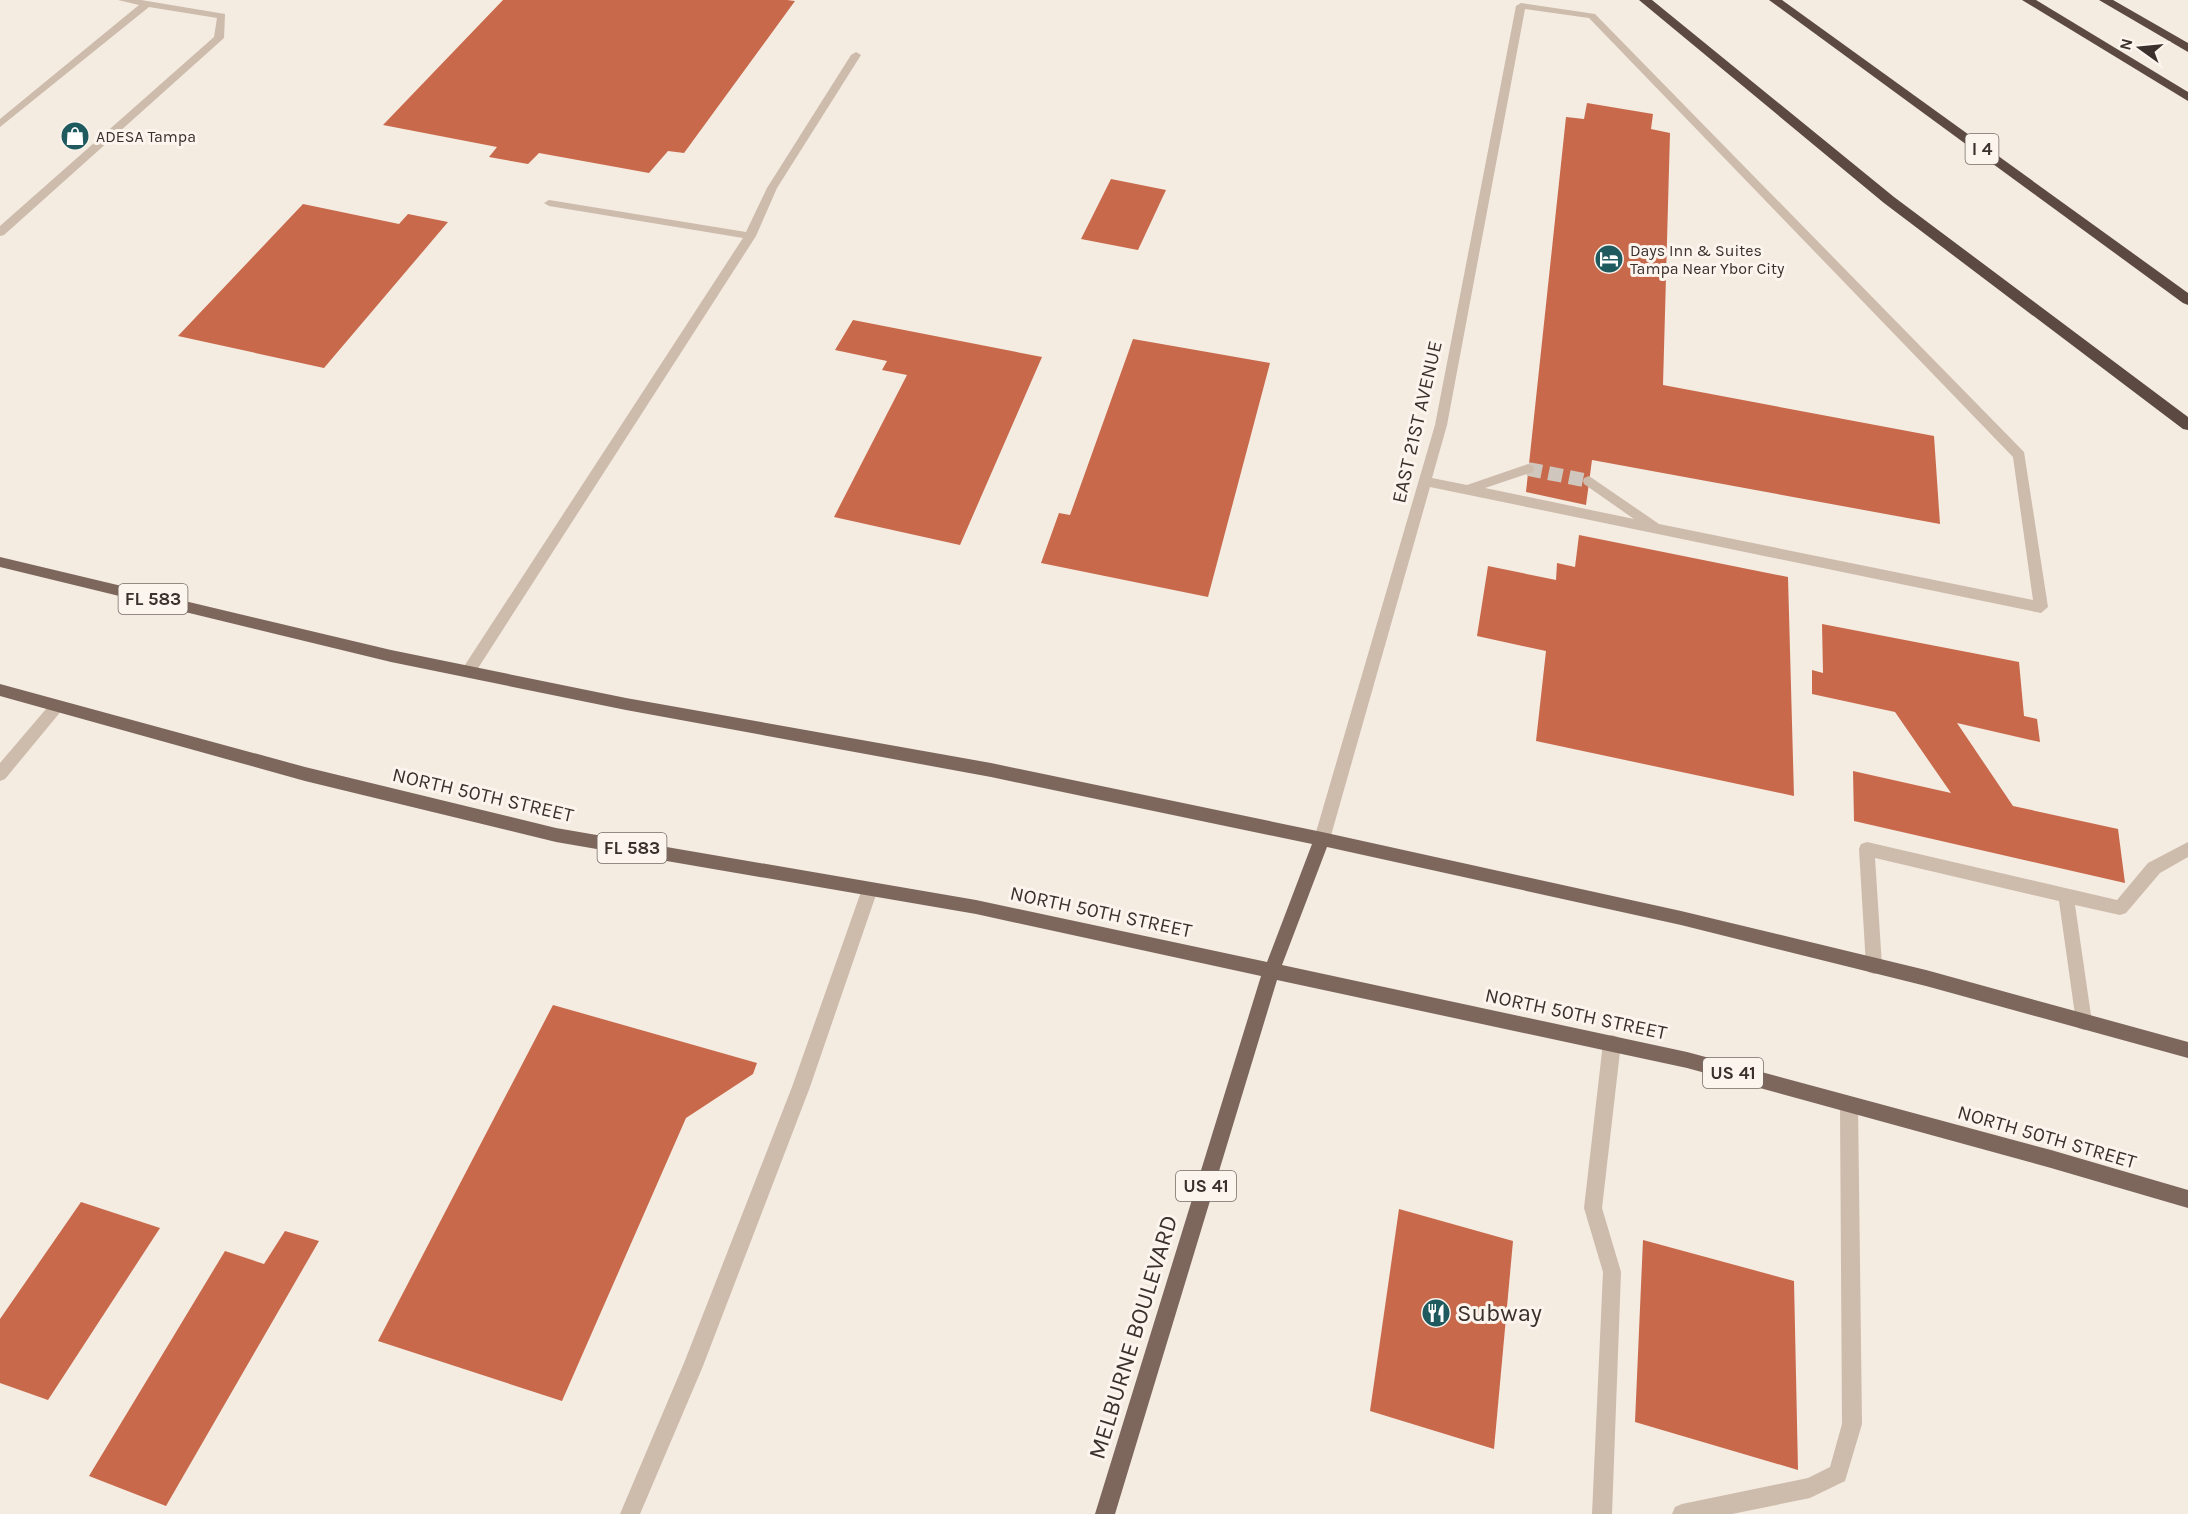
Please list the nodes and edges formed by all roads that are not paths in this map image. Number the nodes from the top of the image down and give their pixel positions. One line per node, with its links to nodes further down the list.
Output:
1 (123, 0): 6 (street)
2 (1645, 0): 15 (highway)
3 (1775, 0): 14 (highway, I 4)
4 (2028, 0): 9 (highway)
5 (2104, 0): 7 (highway)
6 (147, 4): 10 (street); 12 (street)
7 (2188, 48)
8 (856, 55): 13 (street)
9 (2188, 97)
10 (0, 124)
11 (549, 203): 13 (street)
12 (0, 232)
13 (750, 236): 22 (street)
14 (2188, 300)
15 (2188, 425)
16 (1528, 469): 19 (street)
17 (1425, 481): 19 (street); 20 (street, EAST 21ST AVENUE); 26 (street, EAST 21ST AVENUE)
18 (1589, 481): 20 (street)
19 (1468, 490): 20 (street)
20 (1658, 529)
21 (0, 562): 22 (main road, FL 583)
22 (468, 672): 26 (main road, FL 583)
23 (0, 690): 24 (main road, NORTH 50TH STREET / FL 583)
24 (57, 706): 25 (street); 28 (main road, NORTH 50TH STREET / FL 583)
25 (0, 774)
26 (1322, 839): 30 (main road); 31 (main road, US 41)
27 (2188, 849): 29 (street)
28 (870, 889): 31 (main road, NORTH 50TH STREET / FL 583); 37 (street)
29 (2066, 896): 30 (street); 32 (street)
30 (1874, 966): 32 (main road)
31 (1272, 969): 33 (main road, NORTH 50TH STREET / US 41); 38 (main road, MELBURNE BOULEVARD / US 41)
32 (2084, 1022): 34 (main road)
33 (1612, 1043): 35 (main road, NORTH 50TH STREET / US 41); 39 (street)
34 (2188, 1050)
35 (1849, 1104): 36 (main road, NORTH 50TH STREET / US 41); 40 (street)
36 (2188, 1199)
37 (630, 1514)
38 (1105, 1514)
39 (1602, 1514)
40 (1682, 1514)

